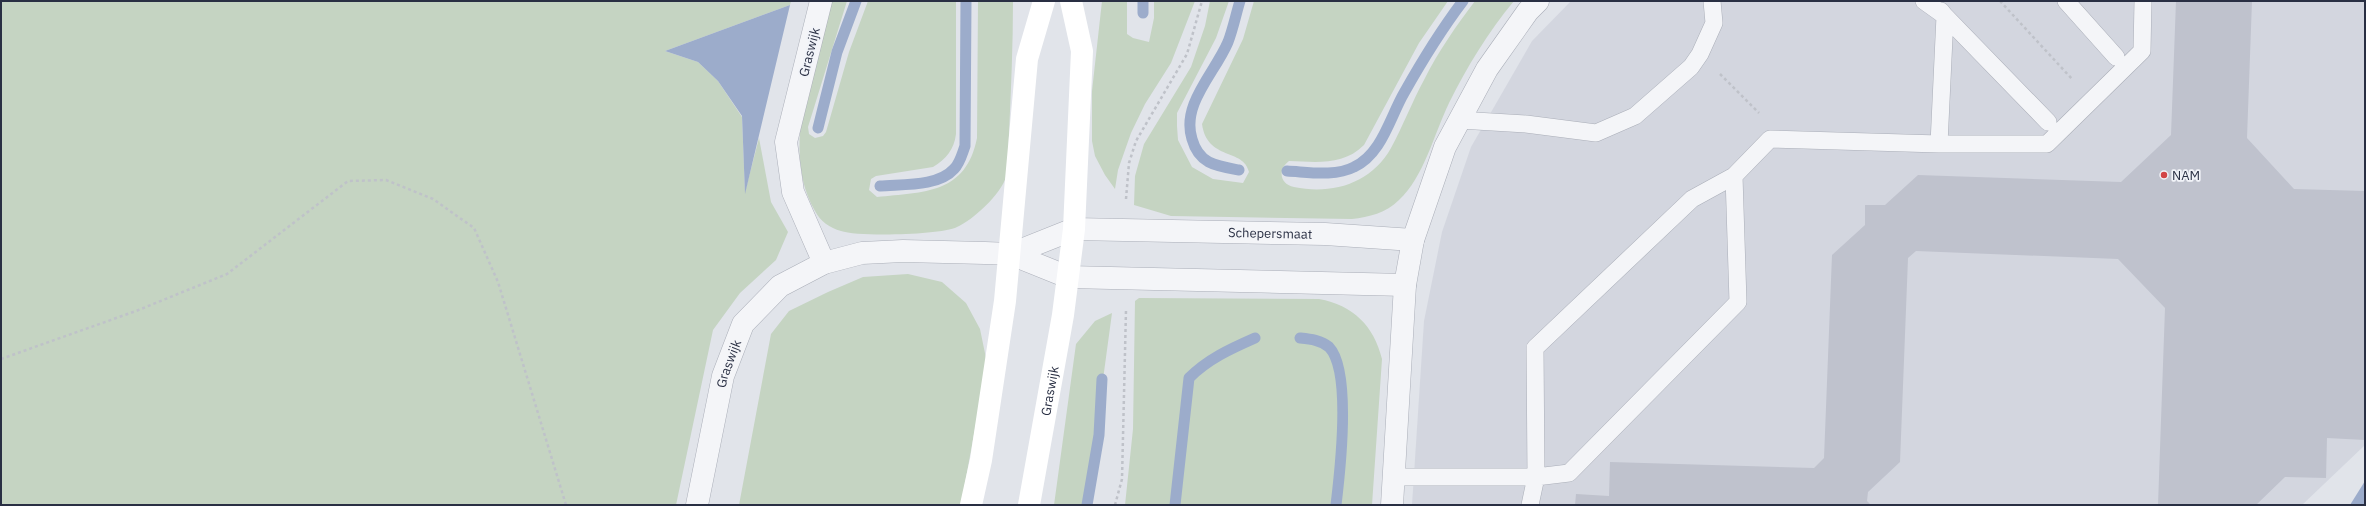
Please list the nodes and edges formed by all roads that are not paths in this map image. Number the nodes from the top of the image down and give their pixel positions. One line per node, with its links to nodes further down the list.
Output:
1 (821, 1): 19 (street, Graswijk)
2 (1044, 1): 18 (main road)
3 (1071, 1): 16 (main road, Graswijk)
4 (1538, 1): 12 (street)
5 (1712, 1): 12 (lane)
6 (1924, 1): 10 (lane)
7 (1935, 1): 10 (lane)
8 (2066, 1): 11 (lane)
9 (2143, 1): 14 (lane)
10 (1945, 16): 13 (lane); 14 (lane)
11 (2116, 57)
12 (1459, 120): 17 (street)
13 (2048, 122)
14 (1939, 144): 15 (lane)
15 (1734, 176): 23 (lane); 23 (lane)
16 (1074, 228): 17 (street, Schepersmaat); 18 (street, Graswijk); 20 (main road, Graswijk)
17 (1413, 240): 21 (street)
18 (1011, 254): 19 (street, Graswijk); 20 (street, Graswijk); 25 (main road)
19 (824, 263): 24 (street, Graswijk)
20 (1068, 277): 21 (street); 26 (main road, Graswijk)
21 (1405, 285): 22 (street)
22 (1394, 477): 23 (lane); 27 (street)
23 (1536, 477): 28 (lane)
24 (697, 505)
25 (971, 505)
26 (1029, 505)
27 (1392, 505)
28 (1530, 505)

